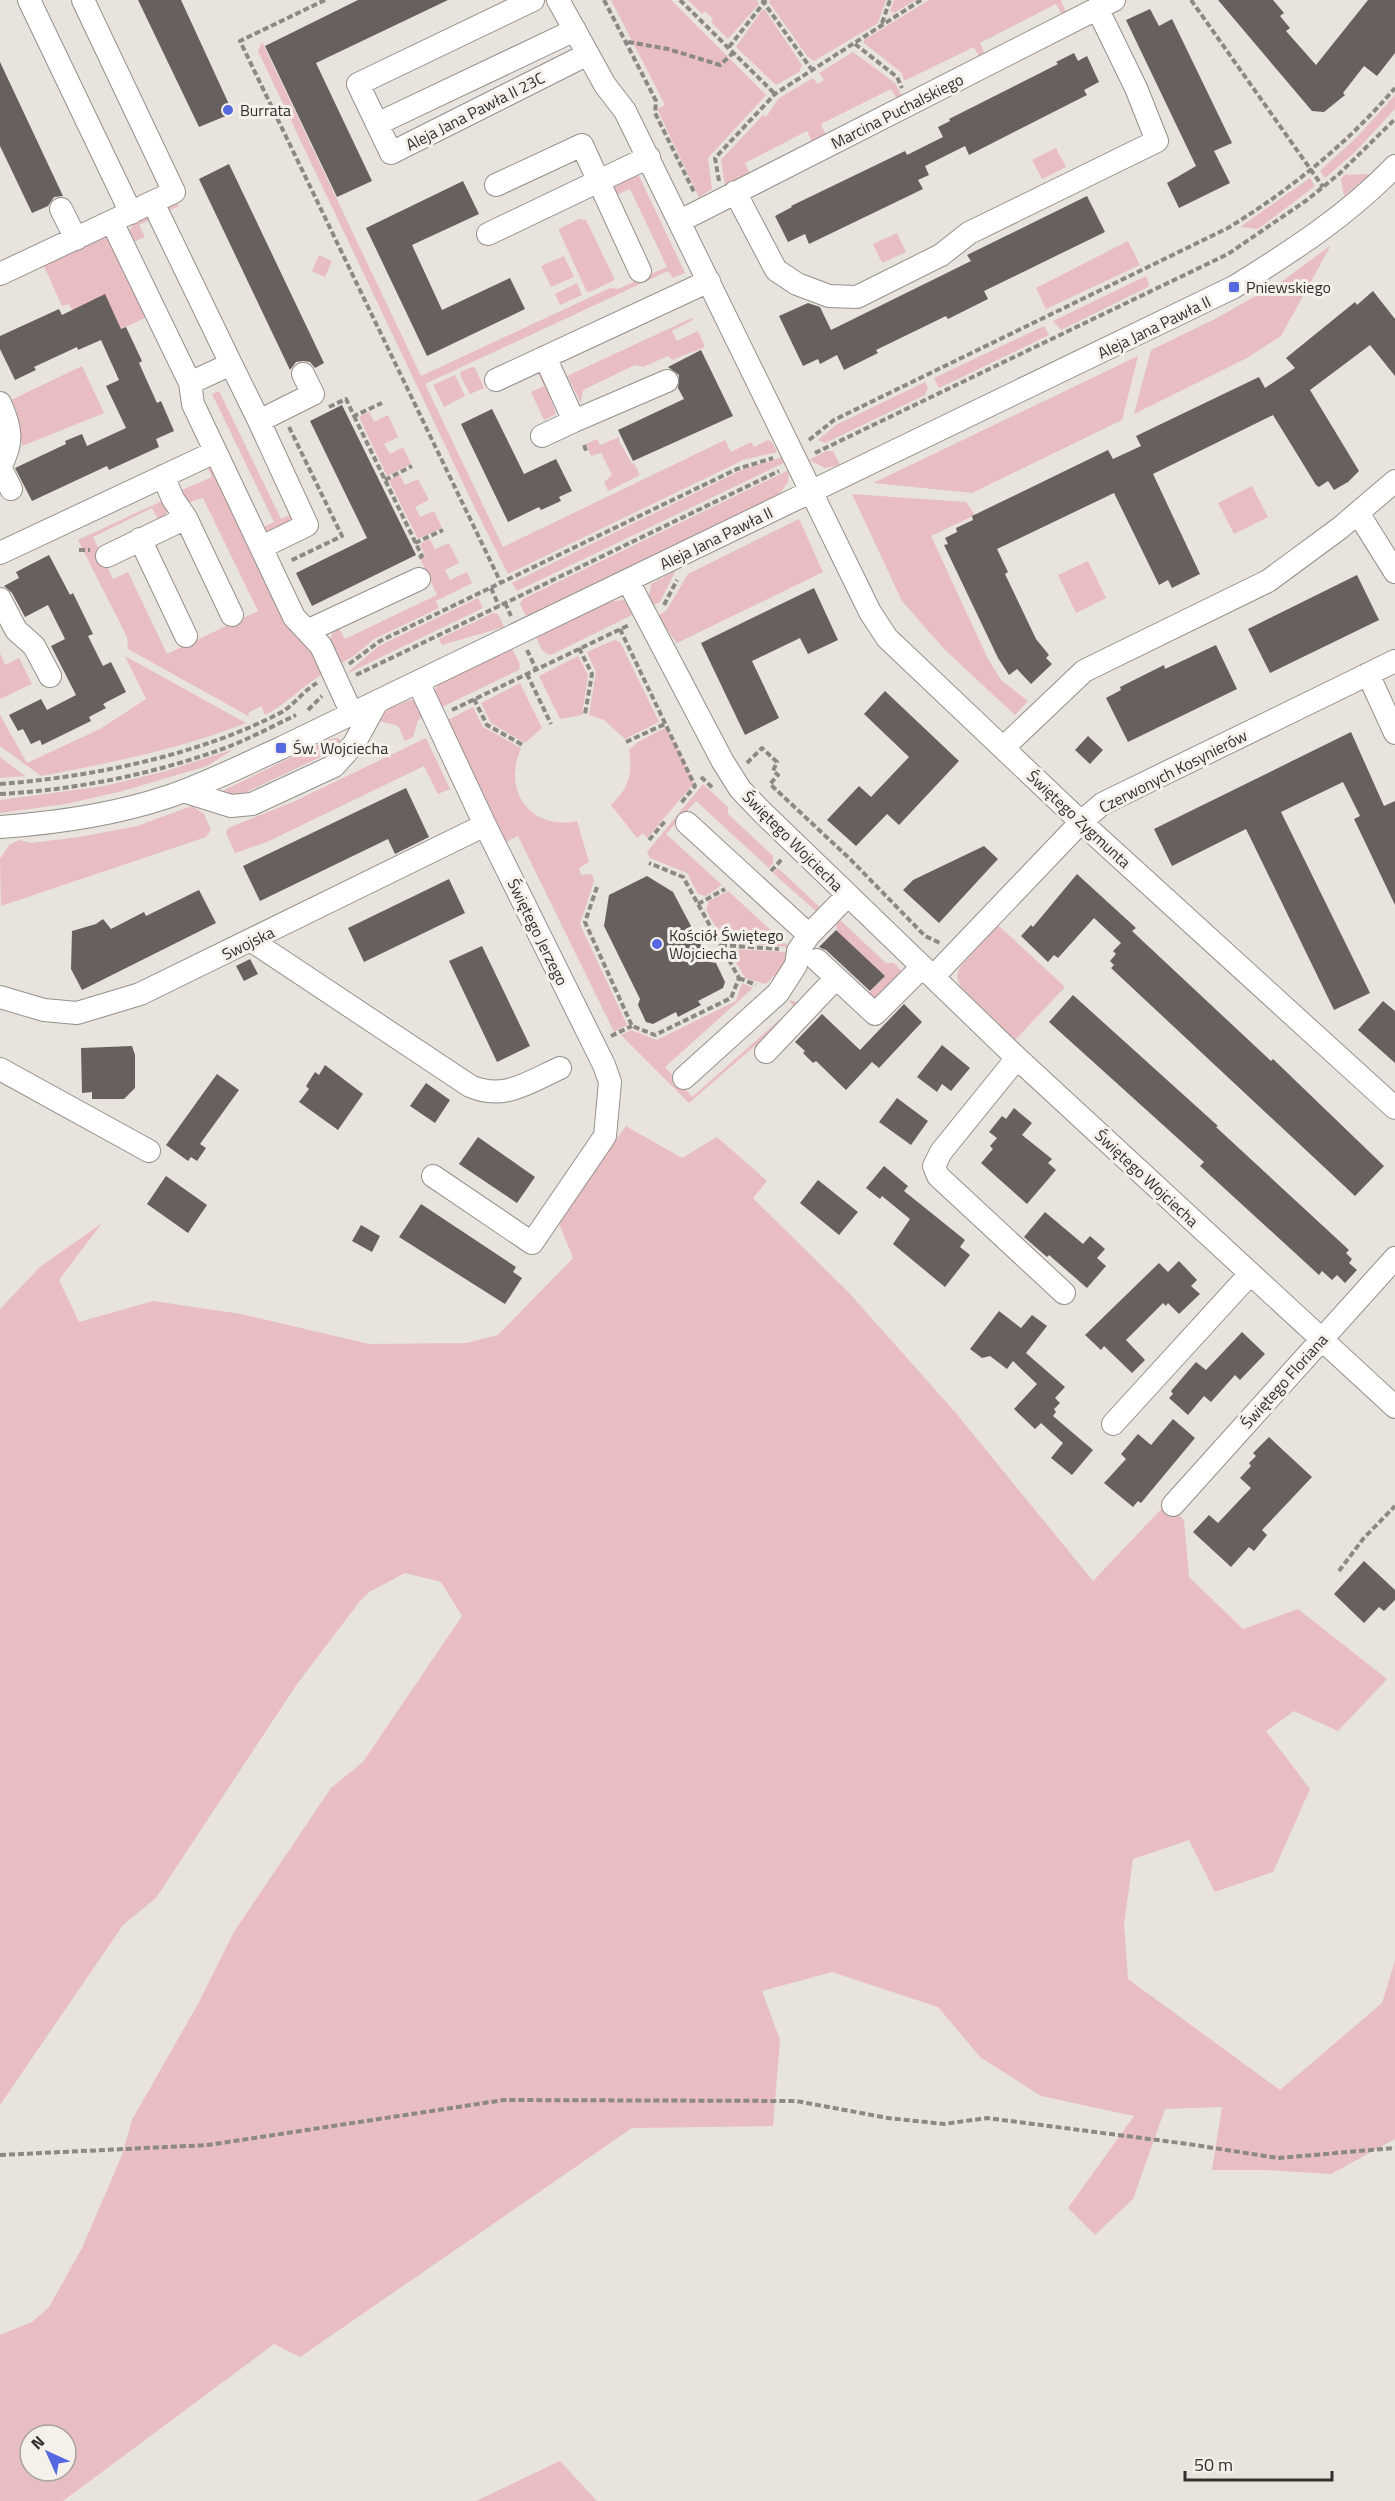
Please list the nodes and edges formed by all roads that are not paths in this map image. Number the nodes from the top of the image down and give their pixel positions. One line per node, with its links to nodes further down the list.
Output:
1 (29, 0): 16 (street)
2 (83, 0): 16 (street)
3 (533, 0): 8 (street, Aleja Jana Pawła II 23C)
4 (558, 0): 6 (street)
5 (1105, 4): 13 (street, Marcina Puchalskiego); 13 (street)
6 (575, 30): 7 (street); 8 (street, Aleja Jana Pawła II 23C)
7 (588, 54): 8 (street, Aleja Jana Pawła II 23C); 9 (street)
8 (377, 124)
9 (649, 158): 11 (street); 17 (street)
10 (1395, 166): 37 (street, Aleja Jana Pawła II)
11 (598, 182): 12 (street); 18 (street); 20 (street)
12 (496, 185)
13 (729, 196): 17 (street, Marcina Puchalskiego)
14 (61, 208): 19 (street)
15 (159, 215): 24 (street)
16 (121, 218): 19 (street); 28 (street)
17 (680, 221): 22 (street)
18 (488, 234)
19 (76, 239): 21 (street)
20 (640, 271)
21 (0, 274)
22 (710, 281): 23 (street); 37 (street)
23 (545, 357): 26 (street); 31 (street)
24 (231, 364): 28 (street); 30 (street)
25 (303, 374): 30 (street)
26 (496, 380)
27 (667, 381): 31 (street)
28 (190, 383): 33 (street)
29 (0, 403): 36 (street)
30 (259, 421): 41 (street)
31 (574, 421): 32 (street)
32 (542, 436)
33 (215, 452): 34 (street); 41 (street)
34 (162, 476): 39 (street); 42 (street)
35 (1395, 481): 38 (street)
36 (11, 489)
37 (812, 492): 46 (street, Aleja Jana Pawła II); 58 (street, Świętego Zygmunta)
38 (1358, 513): 44 (street); 58 (street)
39 (186, 518): 40 (street); 48 (street)
40 (140, 539): 43 (street); 50 (street)
41 (262, 547): 49 (street)
42 (0, 553)
43 (107, 556)
44 (1395, 572)
45 (419, 579): 49 (street)
46 (628, 581): 54 (street, Aleja Jana Pawła II); 64 (street, Świętego Wojciecha)
47 (0, 599): 53 (street)
48 (232, 615)
49 (307, 631): 56 (street)
50 (186, 636)
51 (1395, 661): 52 (street, Czerwonych Kosynierów)
52 (1368, 674): 57 (street); 61 (street, Czerwonych Kosynierów)
53 (50, 676)
54 (418, 682): 55 (street, Aleja Jana Pawła II); 62 (street, Świętego Jerzego)
55 (377, 702): 56 (street, Aleja Jana Pawła II); 59 (street)
56 (352, 714): 59 (street, Aleja Jana Pawła II)
57 (1395, 733)
58 (1003, 748): 61 (street, Świętego Zygmunta)
59 (183, 791): 63 (street, Aleja Jana Pawła II)
60 (679, 815): 66 (street)
61 (1081, 822): 67 (street, Czerwonych Kosynierów); 75 (street, Świętego Zygmunta)
62 (485, 825): 65 (street, Swojska); 77 (street, Świętego Jerzego)
63 (0, 827)
64 (848, 896): 66 (street); 67 (street, Świętego Wojciecha)
65 (252, 941): 69 (street, Swojska); 72 (street)
66 (808, 949): 68 (street); 74 (street)
67 (928, 972): 68 (street, Czerwonych Kosynierów); 71 (street, Świętego Wojciecha)
68 (836, 978): 70 (street)
69 (0, 996)
70 (766, 1052)
71 (1017, 1058): 79 (street, Świętego Wojciecha); 80 (street)
72 (560, 1068)
73 (0, 1069): 76 (street)
74 (684, 1078)
75 (1395, 1108)
76 (149, 1151)
77 (433, 1176)
78 (1395, 1258): 81 (street, Świętego Floriana)
79 (1250, 1274): 81 (street, Świętego Wojciecha); 83 (street)
80 (1064, 1293)
81 (1321, 1339): 82 (street, Świętego Wojciecha); 84 (street, Świętego Floriana)
82 (1395, 1407)
83 (1113, 1424)
84 (1173, 1505)

